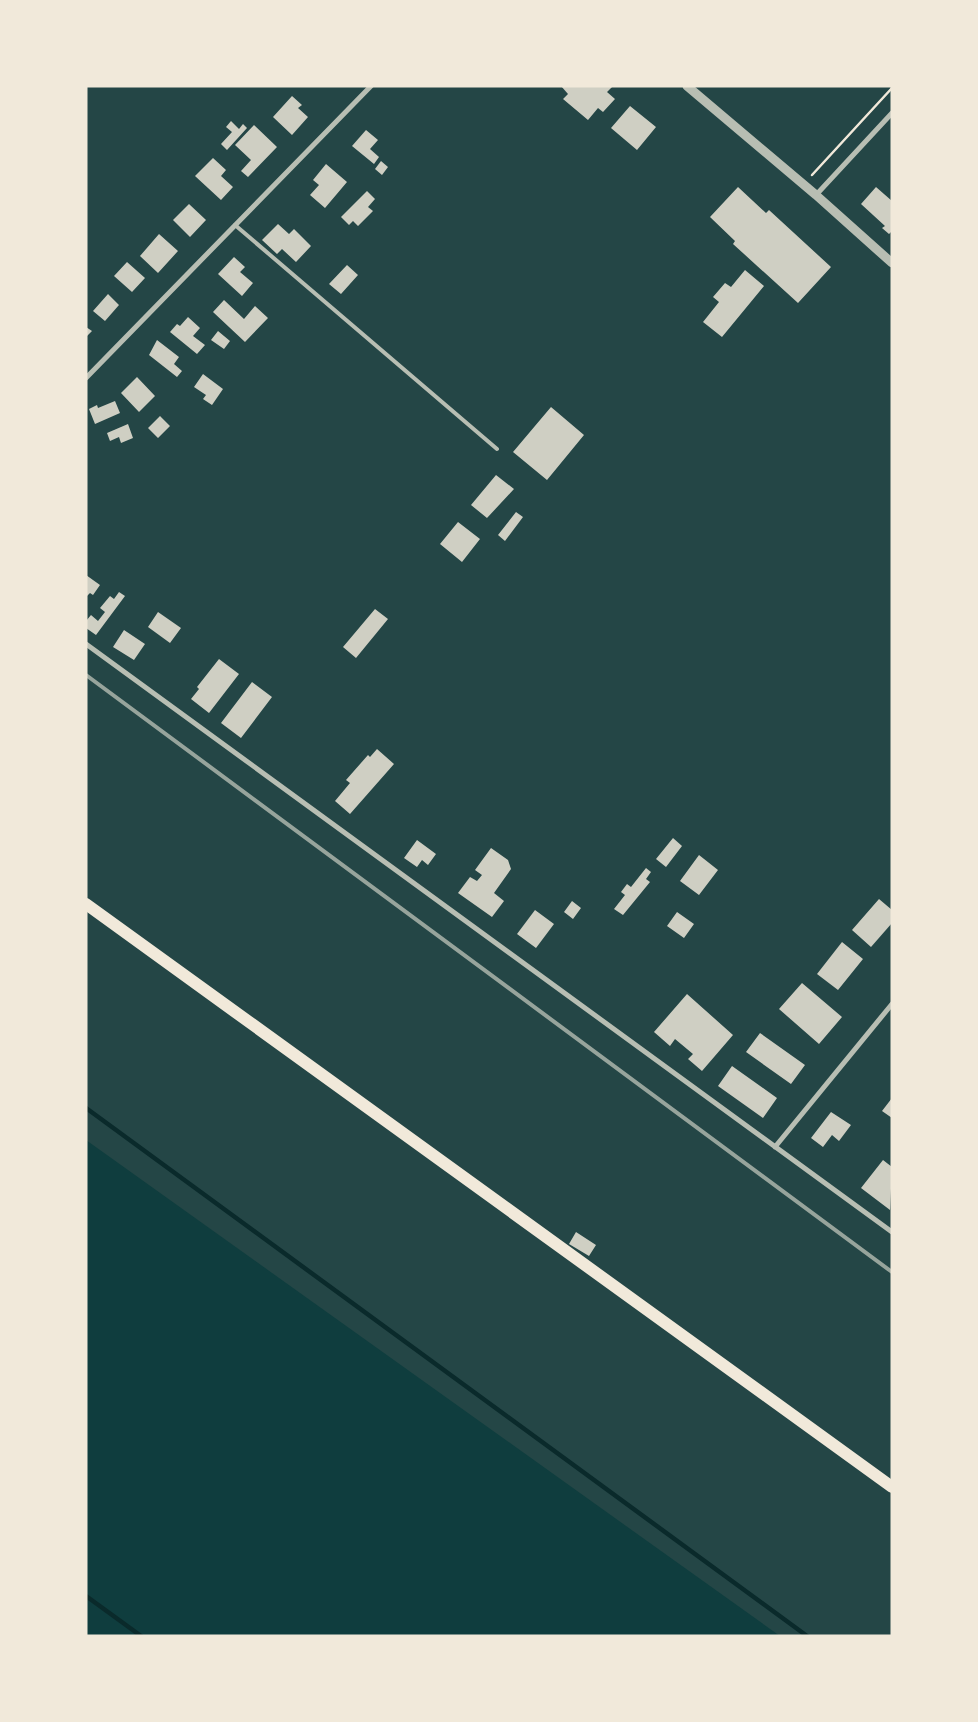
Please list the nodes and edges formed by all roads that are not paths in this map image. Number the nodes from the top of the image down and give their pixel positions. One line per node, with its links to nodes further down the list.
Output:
1 (371, 86): 5 (street)
2 (687, 86): 4 (street)
3 (892, 112): 4 (street)
4 (816, 195): 6 (street)
5 (235, 225): 7 (street); 8 (lane)
6 (892, 262)
7 (86, 378)
8 (497, 448)
9 (86, 644): 12 (street)
10 (86, 904): 14 (main road)
11 (892, 1004): 12 (street)
12 (775, 1147): 13 (street)
13 (892, 1232)
14 (892, 1487)

